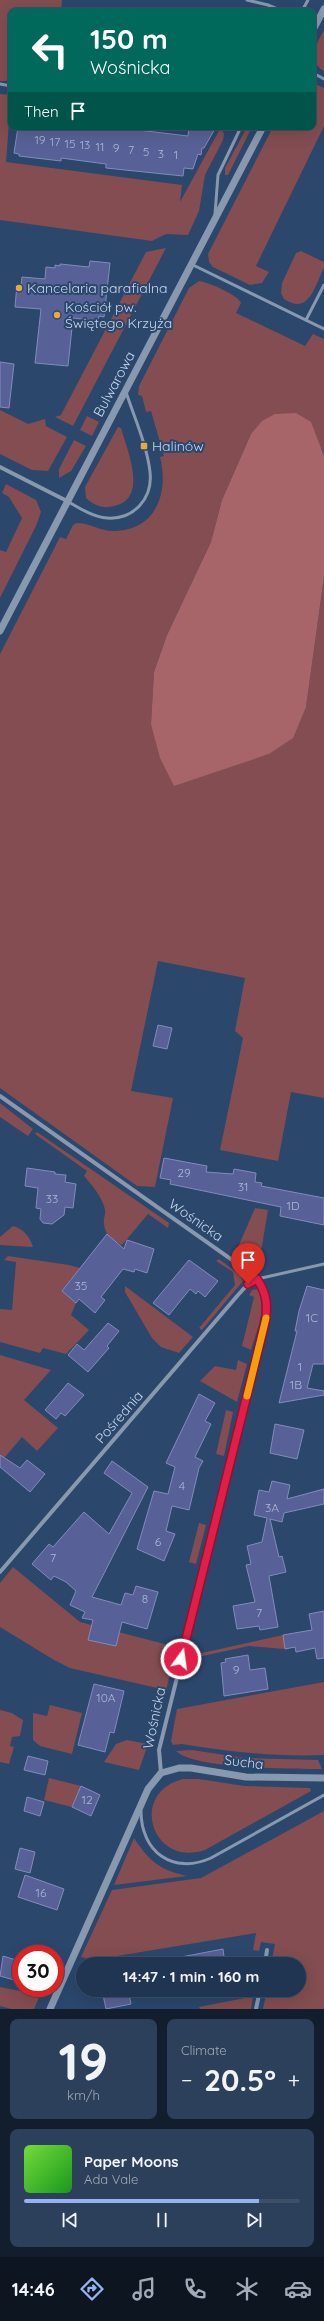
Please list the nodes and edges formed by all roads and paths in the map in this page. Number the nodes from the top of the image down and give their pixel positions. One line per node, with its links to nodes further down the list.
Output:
1 (247, 0): 2 (lane)
2 (275, 8)
3 (324, 9): 4 (street)
4 (316, 24)
5 (240, 130): 7 (lane)
6 (261, 130): 7 (street, Bulwarowa)
7 (215, 218): 8 (street, Bulwarowa)
8 (191, 264): 10 (lane); 12 (street, Bulwarowa)
9 (324, 284): 10 (lane)
10 (306, 320): 11 (lane)
11 (324, 329)
12 (125, 390): 14 (street, Bulwarowa); 14 (lane)
13 (0, 467): 14 (street)
14 (67, 501): 15 (street, Bulwarowa)
15 (0, 631)
16 (0, 1096): 18 (street, Wośnicka)
17 (324, 1264): 18 (lane)
18 (257, 1279): 19 (street, Pośrednia); 20 (street, Wośnicka)
19 (0, 1572)
20 (161, 1773): 21 (street, Sucha); 23 (street)
21 (324, 1778)
22 (324, 1795): 23 (lane)
23 (141, 1805): 27 (street)
24 (267, 1950): 25 (street)
25 (266, 1957)
26 (259, 1997): 28 (street)
27 (50, 2009)
28 (256, 2009)

